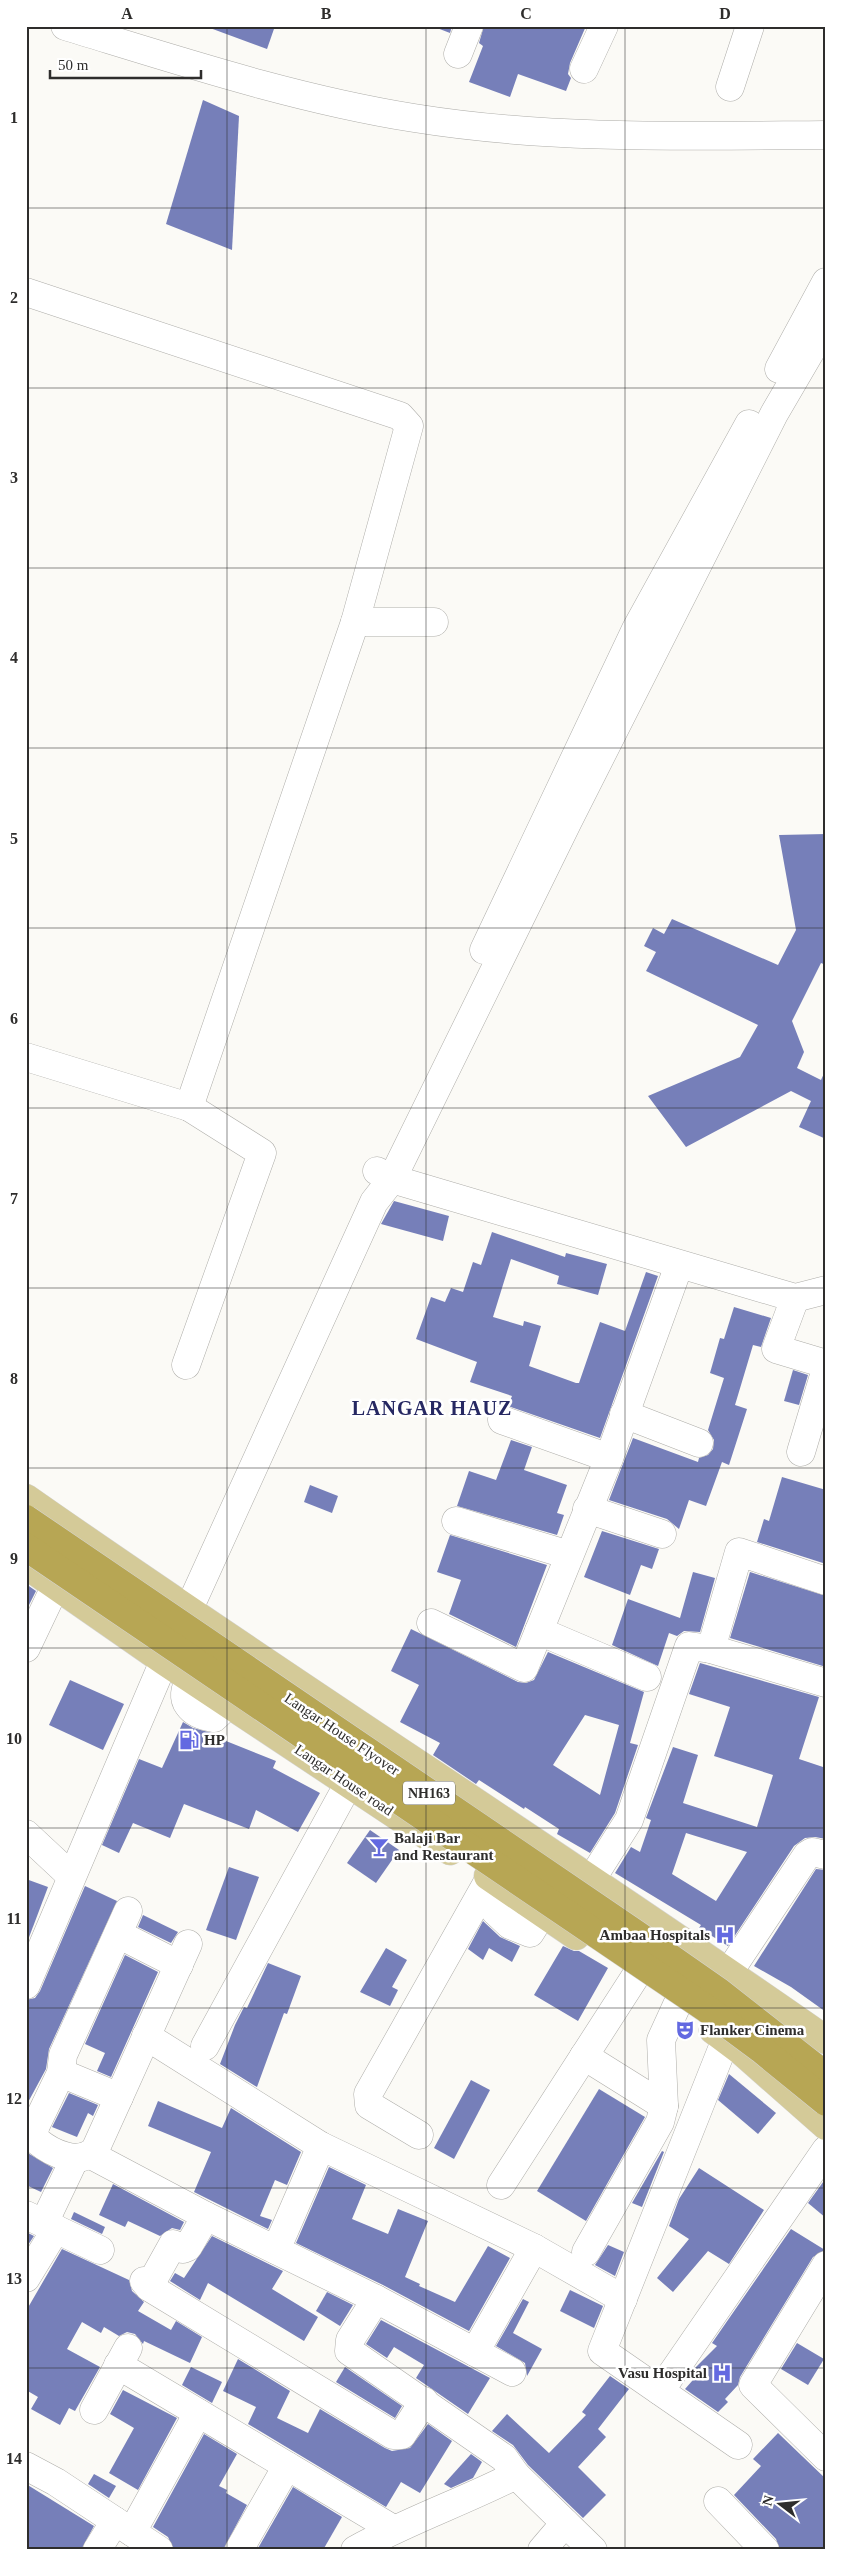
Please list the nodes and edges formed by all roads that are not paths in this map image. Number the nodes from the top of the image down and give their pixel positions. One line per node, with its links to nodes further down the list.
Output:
1 (65, 26): 8 (street)
2 (469, 26): 5 (street)
3 (604, 26): 6 (street)
4 (750, 26): 7 (street)
5 (458, 54)
6 (584, 69)
7 (730, 87)
8 (826, 135)
9 (826, 282): 16 (street)
10 (26, 292): 12 (street)
11 (826, 325): 16 (street)
12 (355, 622): 13 (street); 15 (street)
13 (434, 622)
14 (26, 1057): 15 (street)
15 (189, 1107): 21 (street)
16 (385, 1175): 17 (street); 37 (street)
17 (679, 1265): 19 (street); 23 (street)
18 (826, 1290): 19 (street)
19 (795, 1298): 20 (street)
20 (826, 1364)
21 (186, 1365)
22 (826, 1369): 26 (street)
23 (624, 1414): 25 (street); 27 (street)
24 (502, 1420): 27 (street)
25 (699, 1443)
26 (801, 1452)
27 (609, 1458): 29 (street)
28 (26, 1498): 32 (main road)
29 (587, 1509): 33 (street); 34 (street)
30 (26, 1519): 63 (highway, Langar House Flyover / NH163, bridge)
31 (456, 1521): 34 (street)
32 (66, 1526): 35 (main road); 37 (main road)
33 (662, 1534)
34 (569, 1555): 39 (street)
35 (36, 1567): 40 (street); 42 (main road, Langar House road); 65 (highway, Langar House Flyover / NH163, bridge)
36 (826, 1581): 41 (street)
37 (188, 1611): 45 (main road)
38 (431, 1623): 39 (street)
39 (539, 1631): 43 (street)
40 (27, 1644)
41 (711, 1649): 44 (street); 50 (street)
42 (164, 1661): 46 (main road, Langar House road); 49 (street)
43 (647, 1677)
44 (826, 1683)
45 (354, 1721): 46 (main road); 50 (main road)
46 (338, 1776): 51 (main road, Langar House road); 60 (street)
47 (26, 1834): 49 (street)
48 (826, 1855): 53 (street)
49 (71, 1876): 52 (street)
50 (591, 1880): 53 (main road)
51 (496, 1882): 54 (main road, Langar House road); 69 (street)
52 (29, 1970)
53 (729, 1972): 55 (main road)
54 (635, 1977): 56 (main road, Langar House road); 61 (street)
55 (774, 2004): 58 (main road); 59 (main road)
56 (677, 2006): 59 (main road, Langar House road); 66 (street)
57 (146, 2036): 62 (street); 64 (street); 70 (street)
58 (826, 2040)
59 (734, 2045): 68 (main road, Langar House road); 83 (street)
60 (205, 2046)
61 (584, 2056): 66 (street); 73 (street)
62 (61, 2073): 64 (street); 67 (street)
63 (826, 2076)
64 (119, 2097): 72 (street)
65 (826, 2102)
66 (664, 2106): 79 (street)
67 (31, 2125): 72 (street)
68 (826, 2126)
69 (419, 2135)
70 (321, 2146): 76 (street); 78 (street)
71 (826, 2150): 86 (street)
72 (82, 2157): 74 (street); 75 (street)
73 (500, 2185)
74 (195, 2210): 78 (street); 87 (street)
75 (42, 2223): 77 (street); 81 (street)
76 (534, 2248): 83 (street); 84 (street)
77 (100, 2250)
78 (276, 2250): 82 (street)
79 (586, 2252)
80 (826, 2265): 91 (street)
81 (26, 2278)
82 (376, 2299): 84 (street); 87 (street)
83 (623, 2299): 86 (street)
84 (475, 2352): 85 (street)
85 (512, 2372)
86 (660, 2391): 90 (street)
87 (424, 2401): 94 (street)
88 (94, 2410): 89 (street)
89 (198, 2413): 93 (street); 97 (street)
90 (738, 2445)
91 (824, 2453)
92 (26, 2466): 97 (street)
93 (287, 2466): 98 (street); 101 (street)
94 (516, 2474): 96 (street); 98 (street)
95 (718, 2501): 105 (street)
96 (564, 2523): 103 (street); 104 (street)
97 (124, 2526): 99 (street); 100 (street)
98 (393, 2529): 102 (street)
99 (97, 2550)
100 (159, 2550)
101 (239, 2550)
102 (355, 2550)
103 (542, 2550)
104 (593, 2550)
105 (765, 2550)

